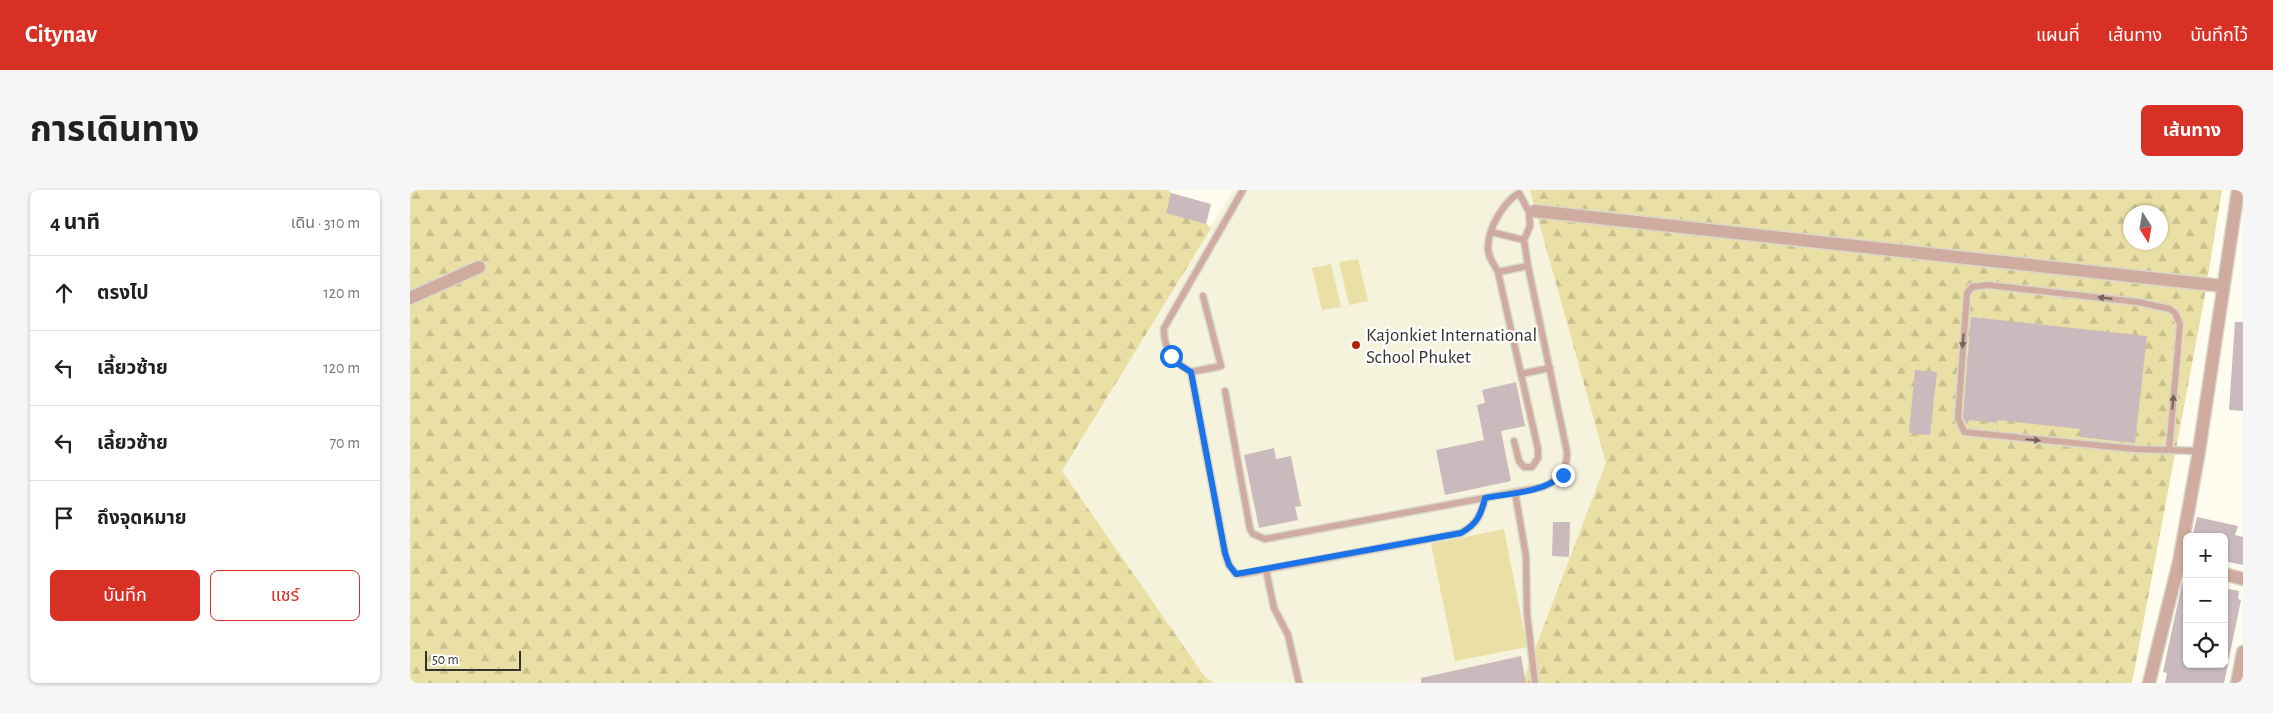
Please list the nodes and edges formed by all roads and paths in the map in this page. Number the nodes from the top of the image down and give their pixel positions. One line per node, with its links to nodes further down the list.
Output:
1 (1243, 190): 14 (lane)
2 (2238, 190): 10 (street)
3 (1519, 191): 4 (lane); 5 (lane)
4 (1532, 212): 6 (lane); 10 (street)
5 (1491, 232): 6 (lane); 9 (lane)
6 (1524, 240): 7 (lane)
7 (1528, 266): 9 (lane); 13 (lane)
8 (479, 267): 12 (street)
9 (1498, 272): 15 (lane)
10 (2223, 286): 19 (street)
11 (1203, 296): 14 (lane)
12 (410, 298)
13 (1550, 368): 15 (lane); 20 (lane)
14 (1191, 372): 24 (lane)
15 (1521, 374): 17 (lane)
16 (1225, 391): 21 (lane)
17 (1514, 441)
18 (2169, 450): 18 (lane, one-way to 18); 19 (lane)
19 (2198, 451): 22 (street)
20 (1515, 492): 21 (lane); 29 (lane)
21 (1485, 498): 24 (lane)
22 (2187, 533)
23 (2183, 563): 30 (street)
24 (1266, 570): 28 (lane)
25 (2228, 575): 26 (street)
26 (2243, 579)
27 (2243, 652): 31 (street)
28 (1299, 683)
29 (1535, 683)
30 (2149, 683)
31 (2238, 683)

